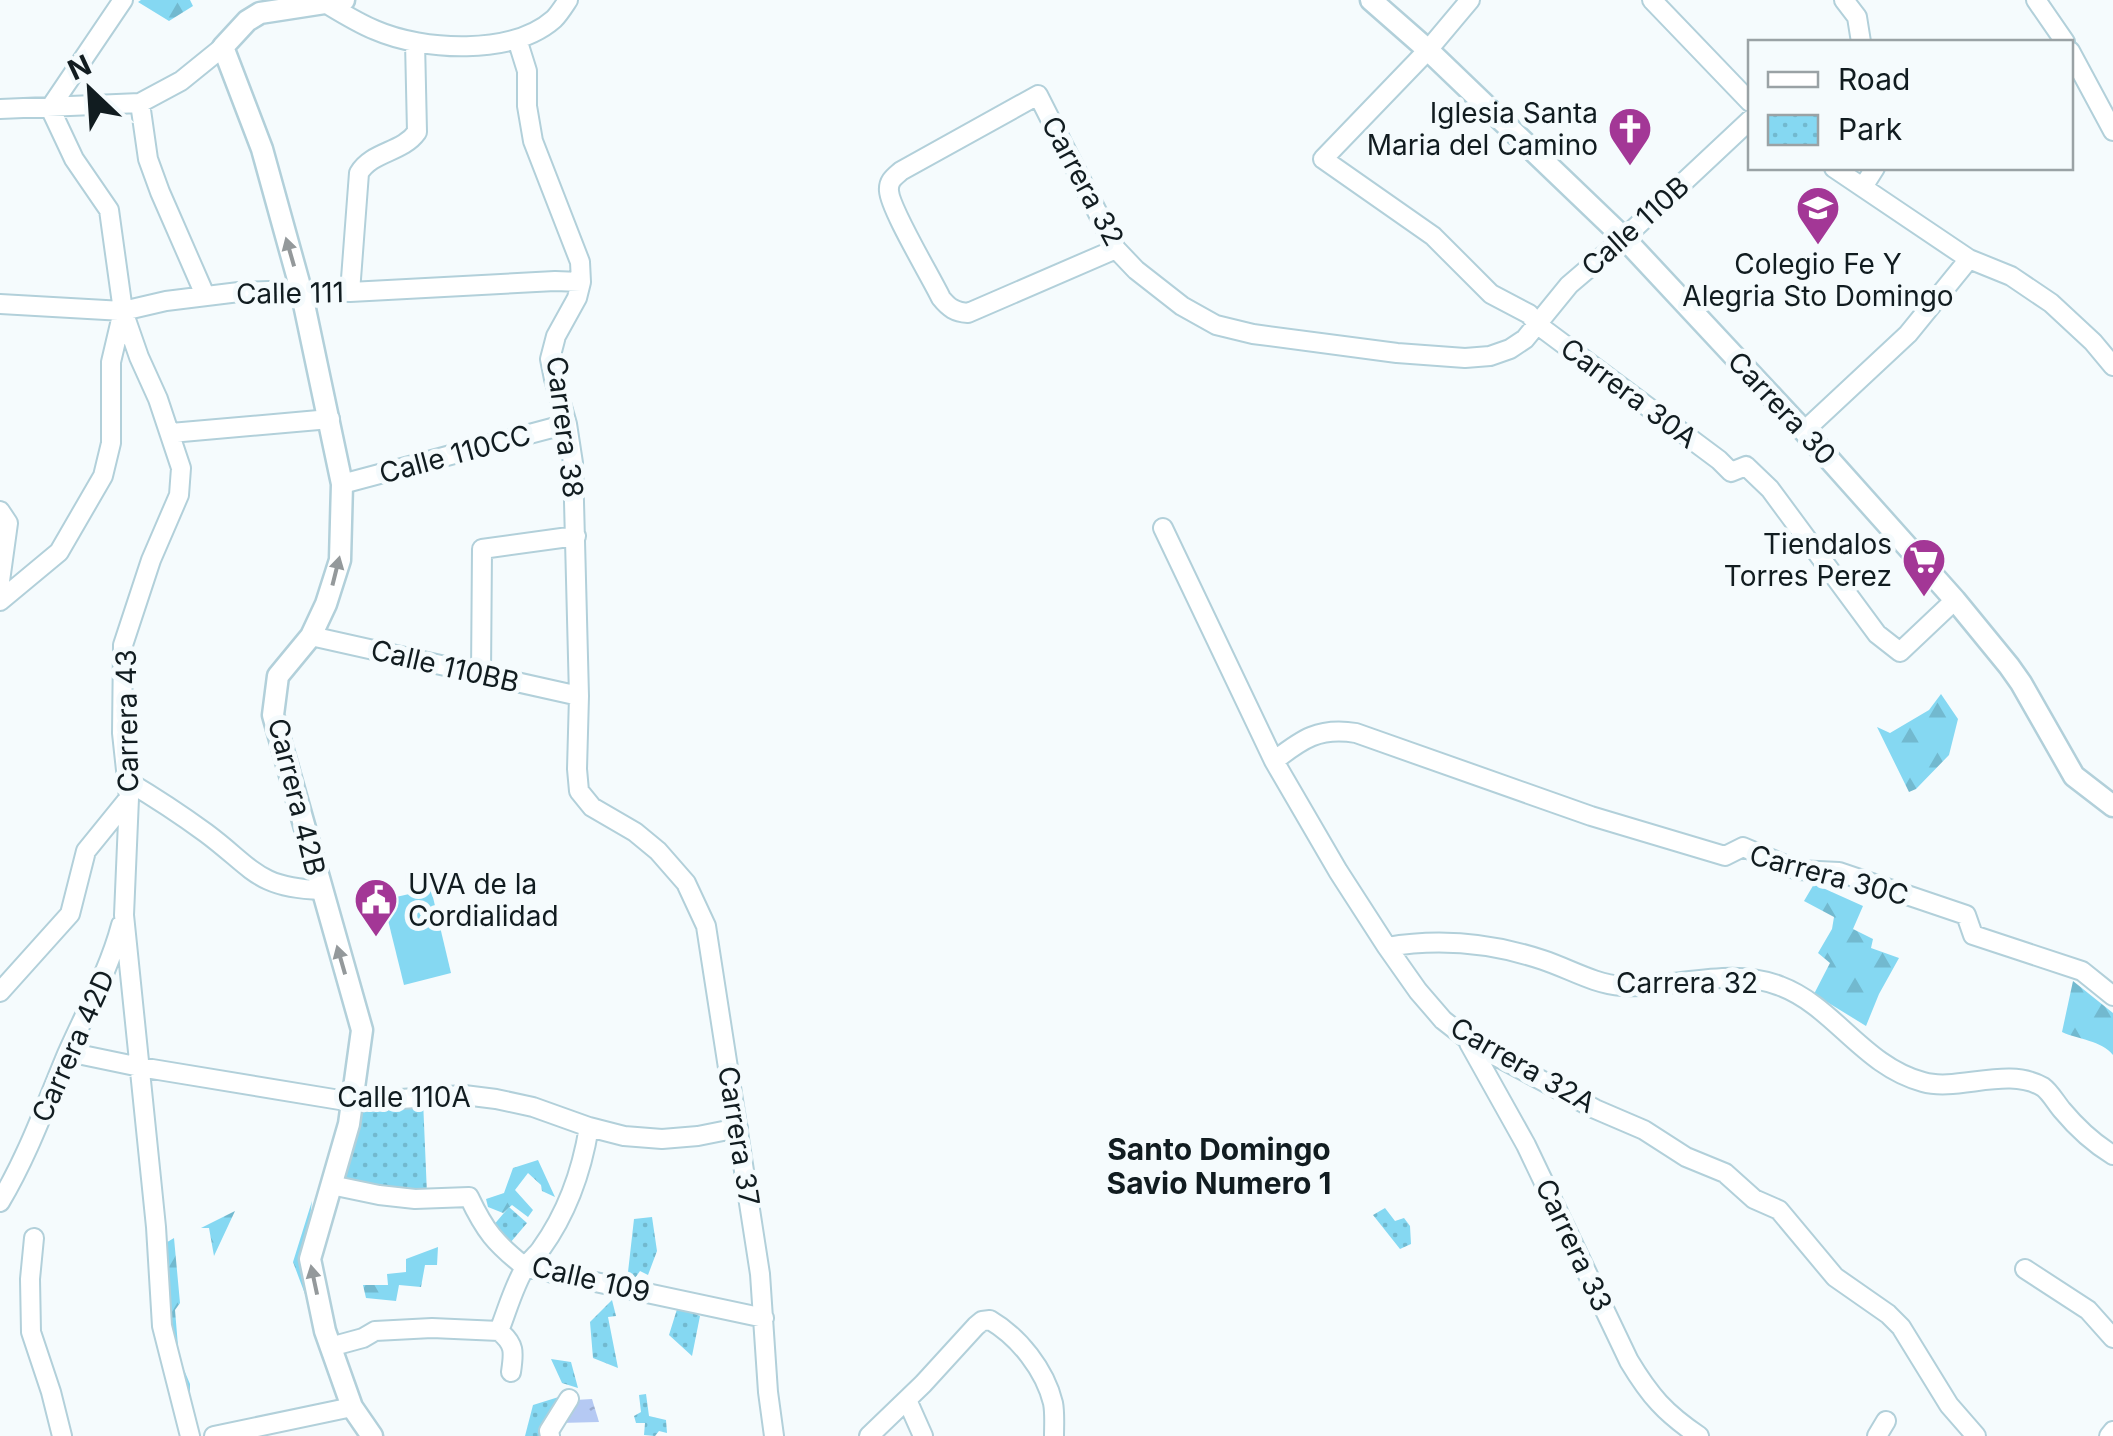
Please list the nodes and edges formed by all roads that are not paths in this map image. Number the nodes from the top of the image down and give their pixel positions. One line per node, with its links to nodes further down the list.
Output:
1 (123, 0): 18 (street)
2 (568, 0): 9 (street)
3 (1370, 0): 14 (street, Carrera 30)
4 (1470, 0): 14 (street)
5 (1652, 0): 16 (street)
6 (1844, 0): 10 (street)
7 (2036, 0): 11 (street)
8 (335, 2): 12 (street); 13 (street)
9 (517, 39): 12 (street); 28 (street)
10 (1862, 40)
11 (2065, 40)
12 (415, 42): 30 (street)
13 (223, 47): 17 (street); 29 (street, Carrera 42B, one-way to 13)
14 (1428, 50): 25 (street, Carrera 30); 34 (street, Carrera 30A)
15 (2073, 56): 21 (street)
16 (1748, 100)
17 (140, 102): 18 (street); 31 (street)
18 (50, 108): 19 (street); 33 (street, Carrera 43)
19 (0, 109)
20 (1748, 122): 25 (street, Calle 110B)
21 (2113, 132)
22 (1837, 170): 24 (street)
23 (1874, 170): 24 (street)
24 (1864, 186): 27 (street)
25 (1624, 238): 34 (street, Calle 110B); 38 (street, Carrera 30)
26 (1116, 249): 26 (street, Carrera 32); 34 (street, Carrera 32)
27 (1969, 259): 35 (street); 38 (street)
28 (581, 282): 30 (street, Calle 111); 37 (street, Carrera 38)
29 (301, 290): 30 (street, Calle 111); 31 (street, Calle 111); 36 (street, Carrera 42B)
30 (350, 292)
31 (206, 295): 33 (street, Calle 111)
32 (0, 304): 33 (street, Calle 111)
33 (123, 311): 39 (street, Carrera 43); 46 (street)
34 (1532, 332): 45 (street, Carrera 30A)
35 (2113, 366)
36 (330, 419): 39 (street); 40 (street, Carrera 42B)
37 (568, 424): 40 (street, Calle 110CC); 43 (street, Carrera 38)
38 (1804, 432): 45 (street, Carrera 30)
39 (171, 434): 51 (street, Carrera 43)
40 (342, 484): 47 (street, Carrera 42B, one-way to 40)
41 (0, 510): 44 (street)
42 (1163, 528): 50 (street, Carrera 32A)
43 (576, 536): 48 (street); 49 (street, Carrera 38)
44 (0, 581)
45 (1955, 600): 52 (street, Carrera 30)
46 (0, 601)
47 (311, 636): 48 (street, Calle 110BB); 54 (street, Carrera 42B)
48 (481, 674): 49 (street, Calle 110BB)
49 (578, 696): 53 (street, Carrera 38)
50 (1274, 761): 56 (street, Carrera 32A); 58 (street, Carrera 30C)
51 (128, 789): 54 (street); 55 (street, Carrera 43); 57 (street)
52 (2113, 806)
53 (658, 851): 64 (street, Carrera 37)
54 (321, 890): 62 (street, Carrera 42B, one-way to 54)
55 (124, 915): 60 (street, Carrera 42D); 61 (street, Carrera 43)
56 (1387, 947): 59 (street, Carrera 32A); 65 (street, Carrera 32)
57 (0, 992)
58 (2113, 996)
59 (1466, 1038): 89 (street, Carrera 33); 90 (street, Carrera 32A)
60 (68, 1052): 61 (street, Calle 110A); 66 (street, Carrera 42D)
61 (140, 1067): 62 (street, Calle 110A); 81 (street, Carrera 43)
62 (352, 1102): 63 (street, Calle 110A); 67 (street, Carrera 42B)
63 (589, 1127): 64 (street, Calle 110A); 70 (street)
64 (738, 1128): 72 (street, Carrera 37)
65 (2113, 1154)
66 (8, 1173): 68 (street, Carrera 42D)
67 (331, 1185): 70 (street, Calle 109); 75 (street, Carrera 42B, one-way to 67)
68 (0, 1202)
69 (34, 1238): 80 (street)
70 (526, 1266): 72 (street, Calle 109); 73 (street)
71 (2026, 1269): 74 (street)
72 (764, 1318): 85 (street, Carrera 37)
73 (499, 1331): 75 (street); 76 (street)
74 (2113, 1338)
75 (330, 1346): 79 (street, Carrera 42B)
76 (511, 1372)
77 (569, 1398): 84 (street)
78 (907, 1400): 86 (street); 87 (street); 88 (street)
79 (352, 1407): 82 (street); 83 (street, Carrera 42B)
80 (62, 1436)
81 (190, 1436)
82 (214, 1436)
83 (372, 1436)
84 (550, 1436)
85 (774, 1436)
86 (869, 1436)
87 (923, 1436)
88 (1054, 1436)
89 (1700, 1436)
90 (1976, 1436)

